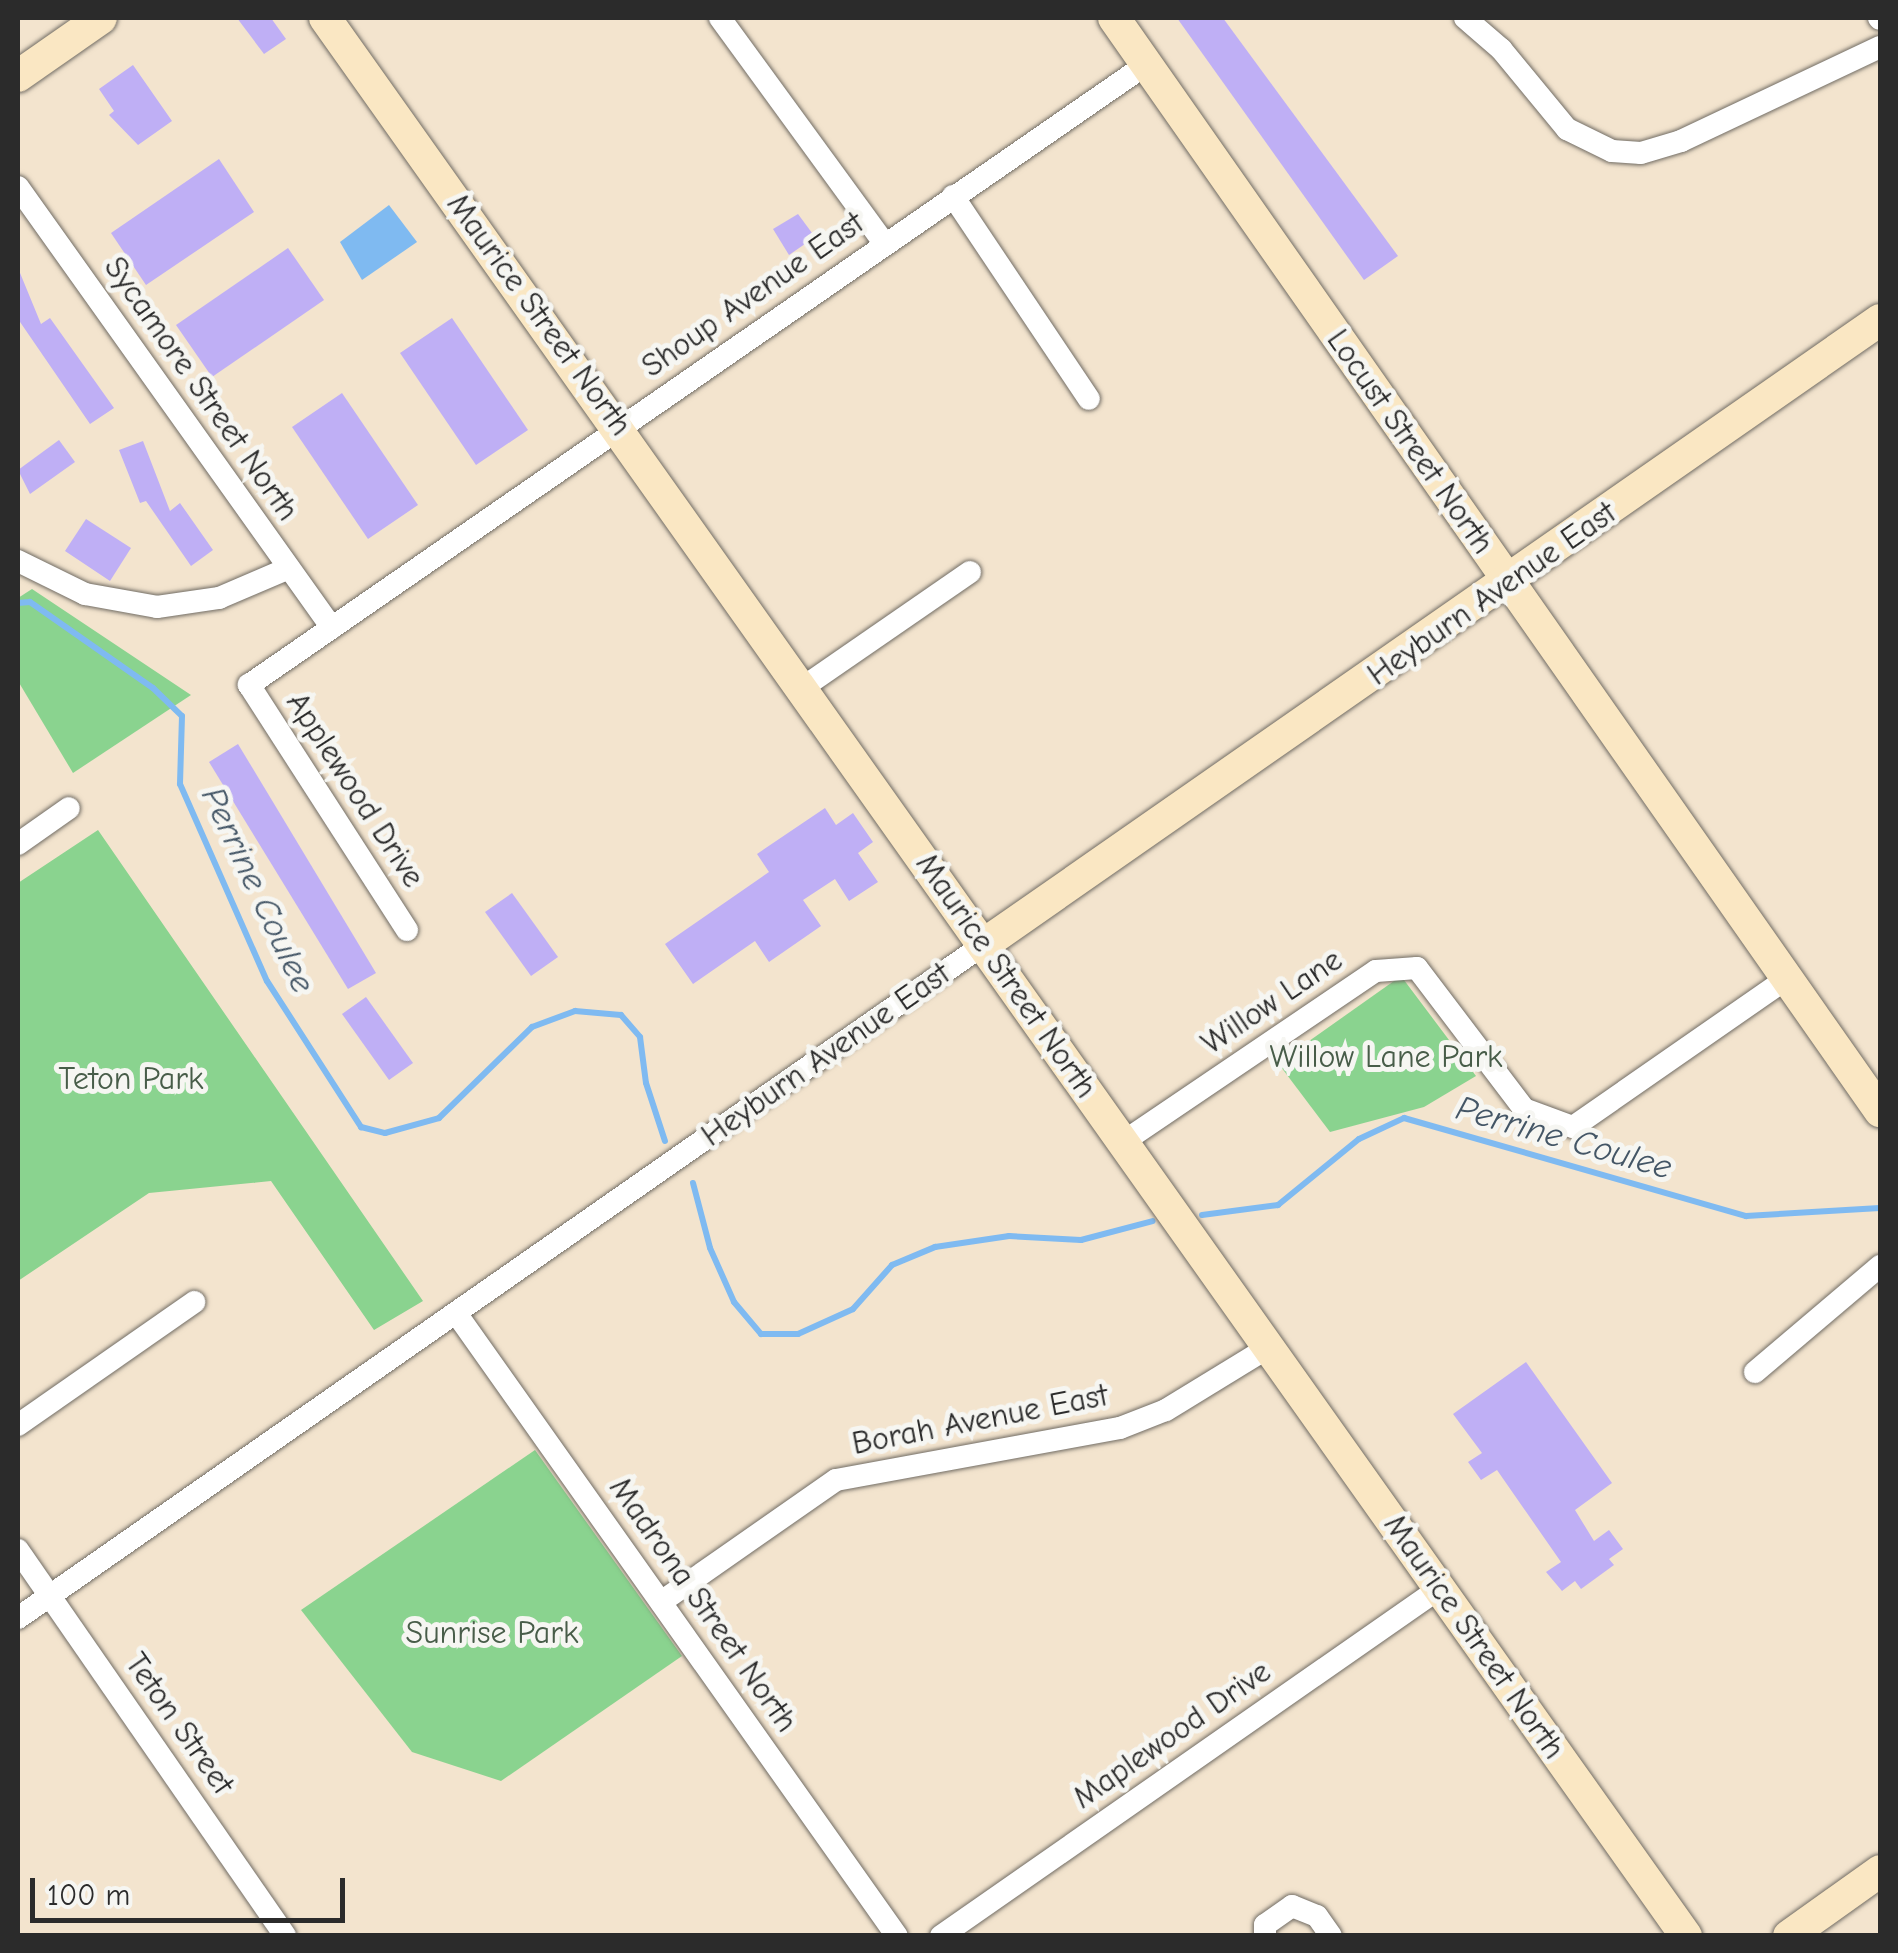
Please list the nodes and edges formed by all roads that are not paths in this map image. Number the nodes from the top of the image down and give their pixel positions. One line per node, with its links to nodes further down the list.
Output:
1 (101, 18): 8 (street)
2 (325, 18): 14 (street, Maurice Street North)
3 (720, 18): 11 (street)
4 (1114, 18): 7 (street, Locust Street North)
5 (1464, 18): 6 (street)
6 (1880, 47)
7 (1148, 64): 10 (street, Shoup Avenue East); 18 (street, Locust Street North)
8 (18, 76)
9 (18, 187): 16 (street, Sycamore Street North)
10 (954, 196): 11 (street, Shoup Avenue East); 13 (street)
11 (884, 243): 14 (street, Shoup Avenue East)
12 (1880, 320): 18 (street, Heyburn Avenue East)
13 (1089, 399)
14 (621, 427): 19 (street, Shoup Avenue East); 21 (street, Maurice Street North)
15 (18, 561): 16 (street)
16 (289, 568): 19 (street, Sycamore Street North)
17 (970, 572): 21 (street)
18 (1509, 584): 25 (street, Heyburn Avenue East); 26 (street, Locust Street North)
19 (332, 628): 20 (street, Shoup Avenue East)
20 (249, 685): 24 (street, Applewood Drive)
21 (802, 688): 25 (street, Maurice Street North)
22 (69, 808): 23 (street)
23 (18, 844)
24 (406, 930)
25 (983, 945): 28 (street, Maurice Street North); 31 (street, Heyburn Avenue East)
26 (1786, 978): 27 (street, Locust Street North); 28 (street, Willow Lane)
27 (1880, 1111)
28 (1123, 1142): 32 (street, Maurice Street North)
29 (1880, 1266): 33 (street)
30 (194, 1302): 34 (street)
31 (456, 1313): 37 (street, Heyburn Avenue East); 38 (street, Madrona Street North)
32 (1268, 1347): 36 (street, Maurice Street North); 38 (street, Borah Avenue East)
33 (1755, 1372)
34 (18, 1426)
35 (18, 1550): 37 (street, Teton Street)
36 (1440, 1588): 43 (street, Maplewood Drive); 46 (street, Maurice Street North)
37 (50, 1595): 39 (street, Heyburn Avenue East); 41 (street, Teton Street)
38 (661, 1602): 42 (street, Madrona Street North)
39 (18, 1618)
40 (1880, 1871): 47 (street)
41 (286, 1936)
42 (897, 1936)
43 (941, 1936)
44 (1265, 1936): 45 (street)
45 (1330, 1936)
46 (1686, 1936)
47 (1789, 1936)

